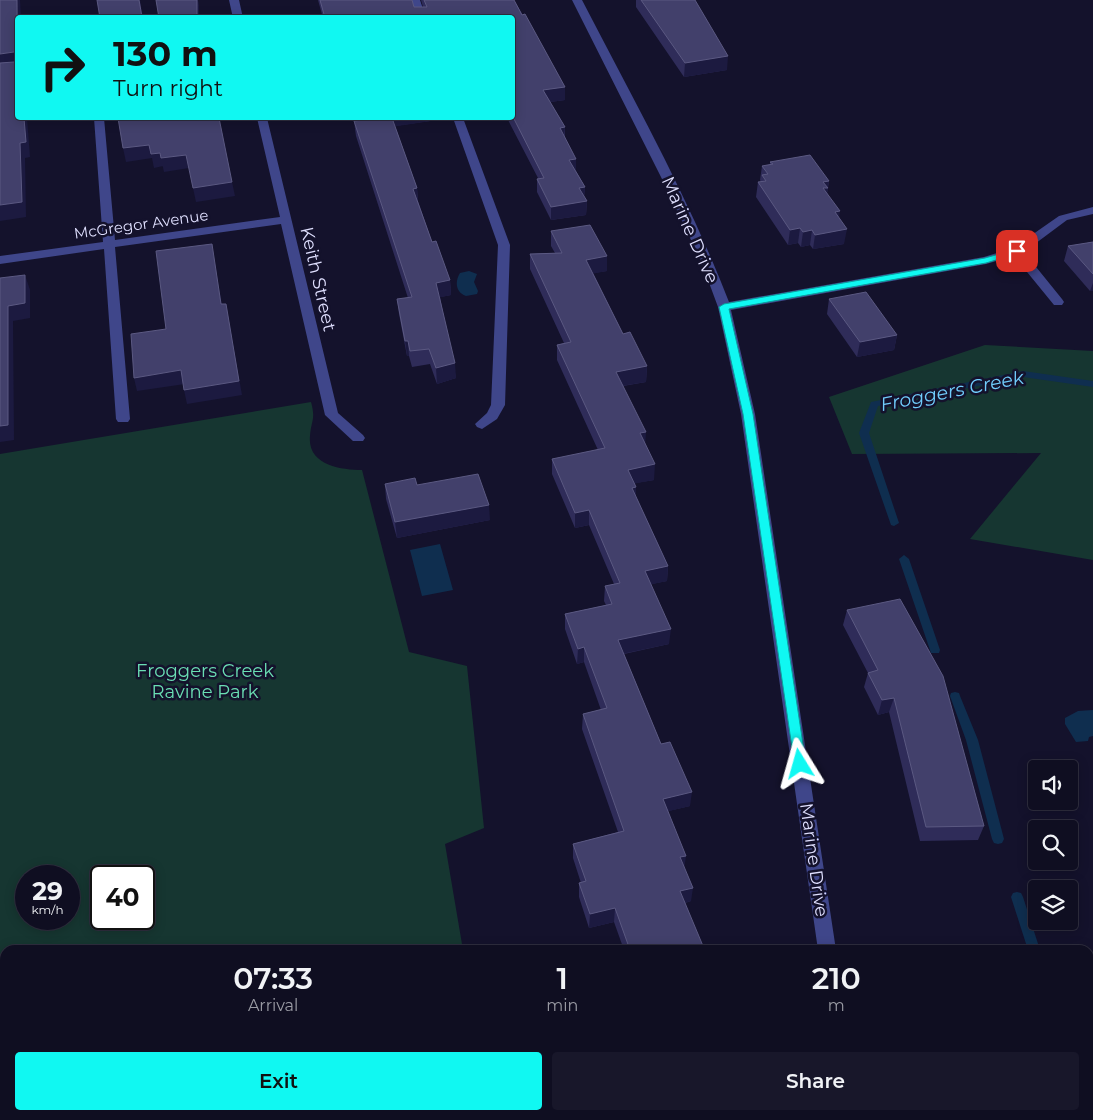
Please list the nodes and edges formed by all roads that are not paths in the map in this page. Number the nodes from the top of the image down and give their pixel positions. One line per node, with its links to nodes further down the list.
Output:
1 (234, 0): 4 (street)
2 (415, 0): 5 (street)
3 (577, 0): 15 (street, Marine Drive)
4 (237, 15)
5 (420, 15)
6 (99, 120): 11 (street)
7 (262, 120): 10 (street, Keith Street)
8 (459, 120): 17 (street)
9 (1093, 210): 12 (street)
10 (286, 220): 11 (street, McGregor Avenue); 18 (street, Keith Street)
11 (108, 245): 13 (street, McGregor Avenue); 16 (street)
12 (1017, 251): 14 (street); 15 (street)
13 (0, 260)
14 (1058, 302)
15 (724, 307): 19 (street, Marine Drive)
16 (123, 419)
17 (482, 424)
18 (358, 438)
19 (826, 945)

